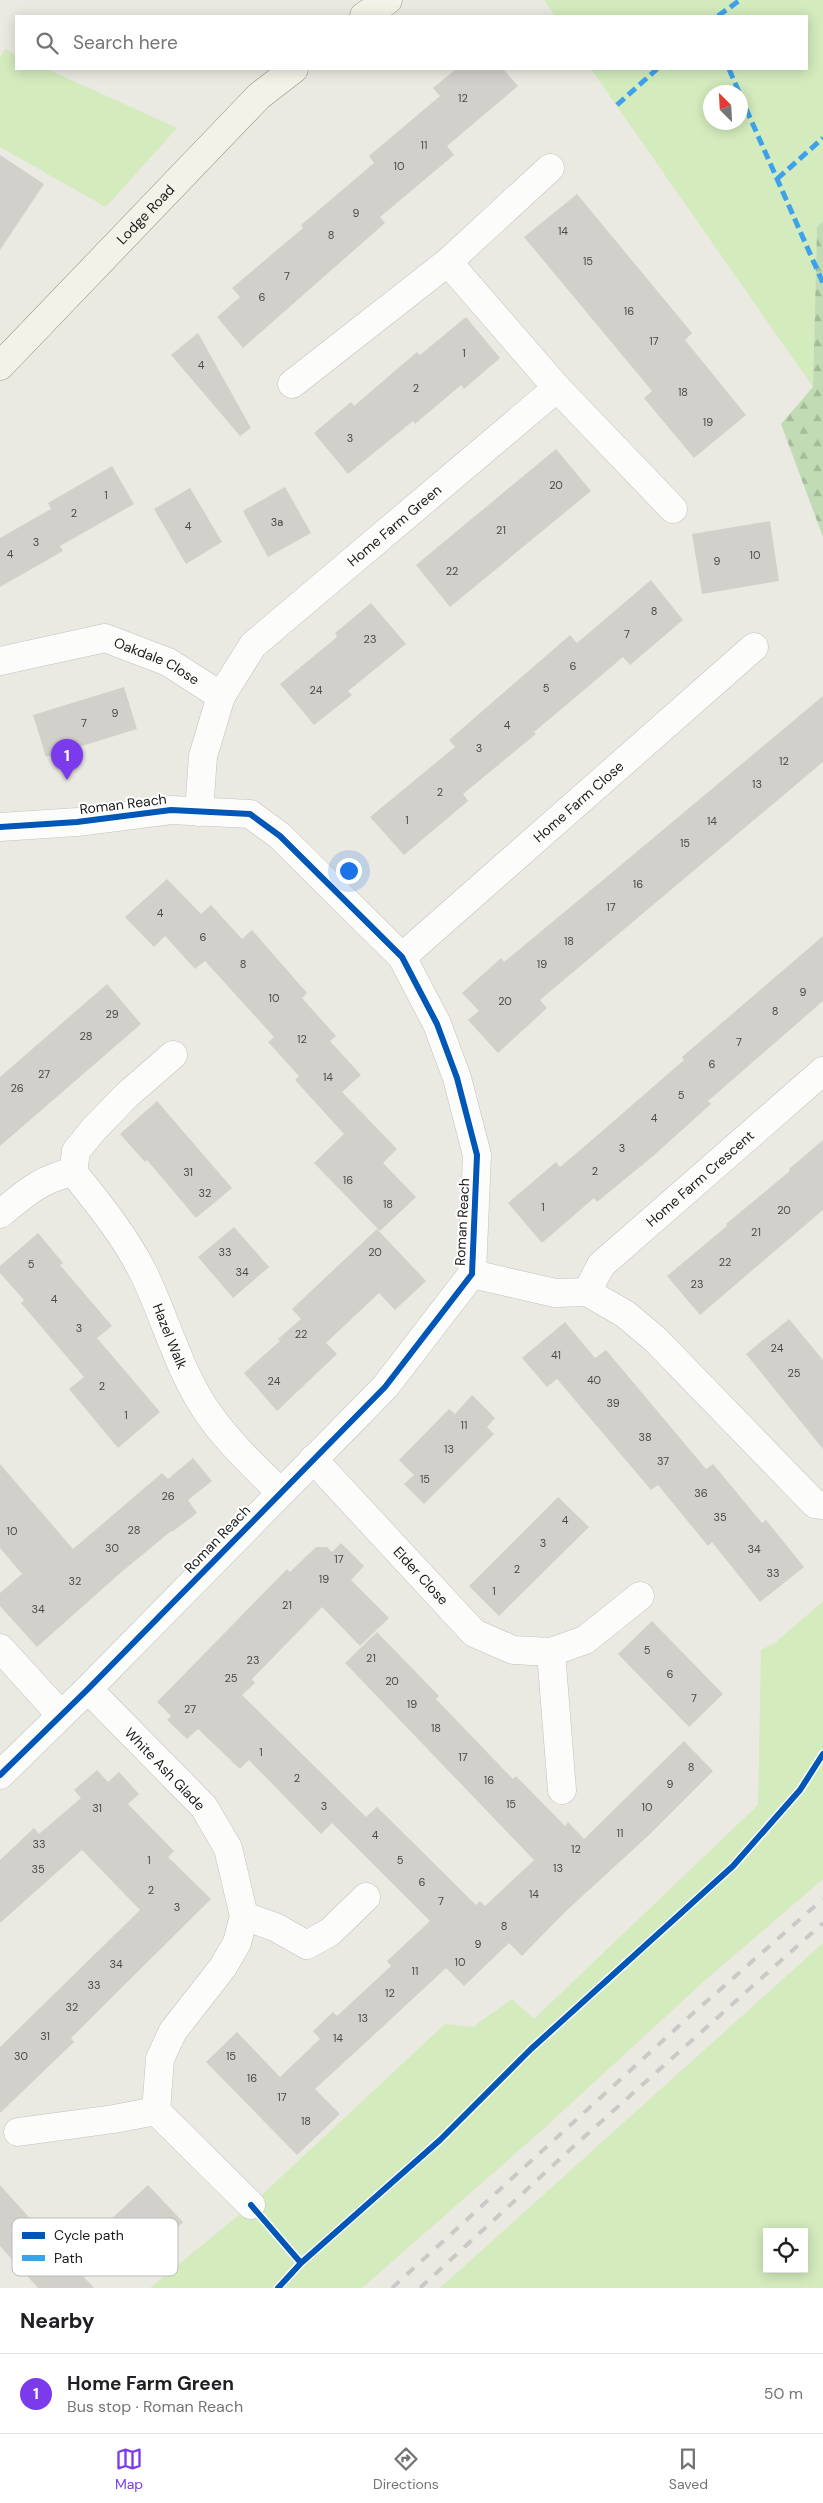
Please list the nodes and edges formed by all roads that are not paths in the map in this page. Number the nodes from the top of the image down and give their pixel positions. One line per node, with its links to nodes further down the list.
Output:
1 (388, 0): 2 (street)
2 (366, 15)
3 (293, 70): 6 (street, Lodge Road)
4 (550, 168): 5 (street)
5 (448, 262): 7 (street); 8 (street)
6 (0, 366)
7 (292, 384)
8 (557, 388): 9 (street); 12 (street, Home Farm Green)
9 (673, 509)
10 (754, 646): 15 (street, Home Farm Close)
11 (0, 661): 12 (street, Oakdale Close)
12 (222, 696): 13 (street, Home Farm Green)
13 (200, 812): 14 (street, Roman Reach); 15 (street, Roman Reach)
14 (0, 827)
15 (402, 956): 20 (street, Roman Reach)
16 (174, 1056): 18 (street)
17 (823, 1072): 21 (street, Home Farm Crescent)
18 (74, 1172): 19 (street); 23 (street, Hazel Walk)
19 (0, 1214)
20 (472, 1274): 21 (street); 22 (street, Roman Reach)
21 (588, 1292): 24 (street)
22 (313, 1459): 23 (street, Roman Reach); 27 (street, Elder Close)
23 (280, 1492): 28 (street, Roman Reach)
24 (823, 1505)
25 (640, 1596): 27 (street, Elder Close)
26 (0, 1648): 29 (street)
27 (551, 1652): 31 (street)
28 (88, 1689): 29 (street, Roman Reach); 33 (street, White Ash Glade)
29 (60, 1714): 30 (street, Roman Reach)
30 (0, 1774)
31 (562, 1790)
32 (366, 1897): 33 (street)
33 (244, 1916): 34 (street, White Ash Glade)
34 (156, 2111): 35 (street); 36 (street)
35 (18, 2132)
36 (251, 2205)

